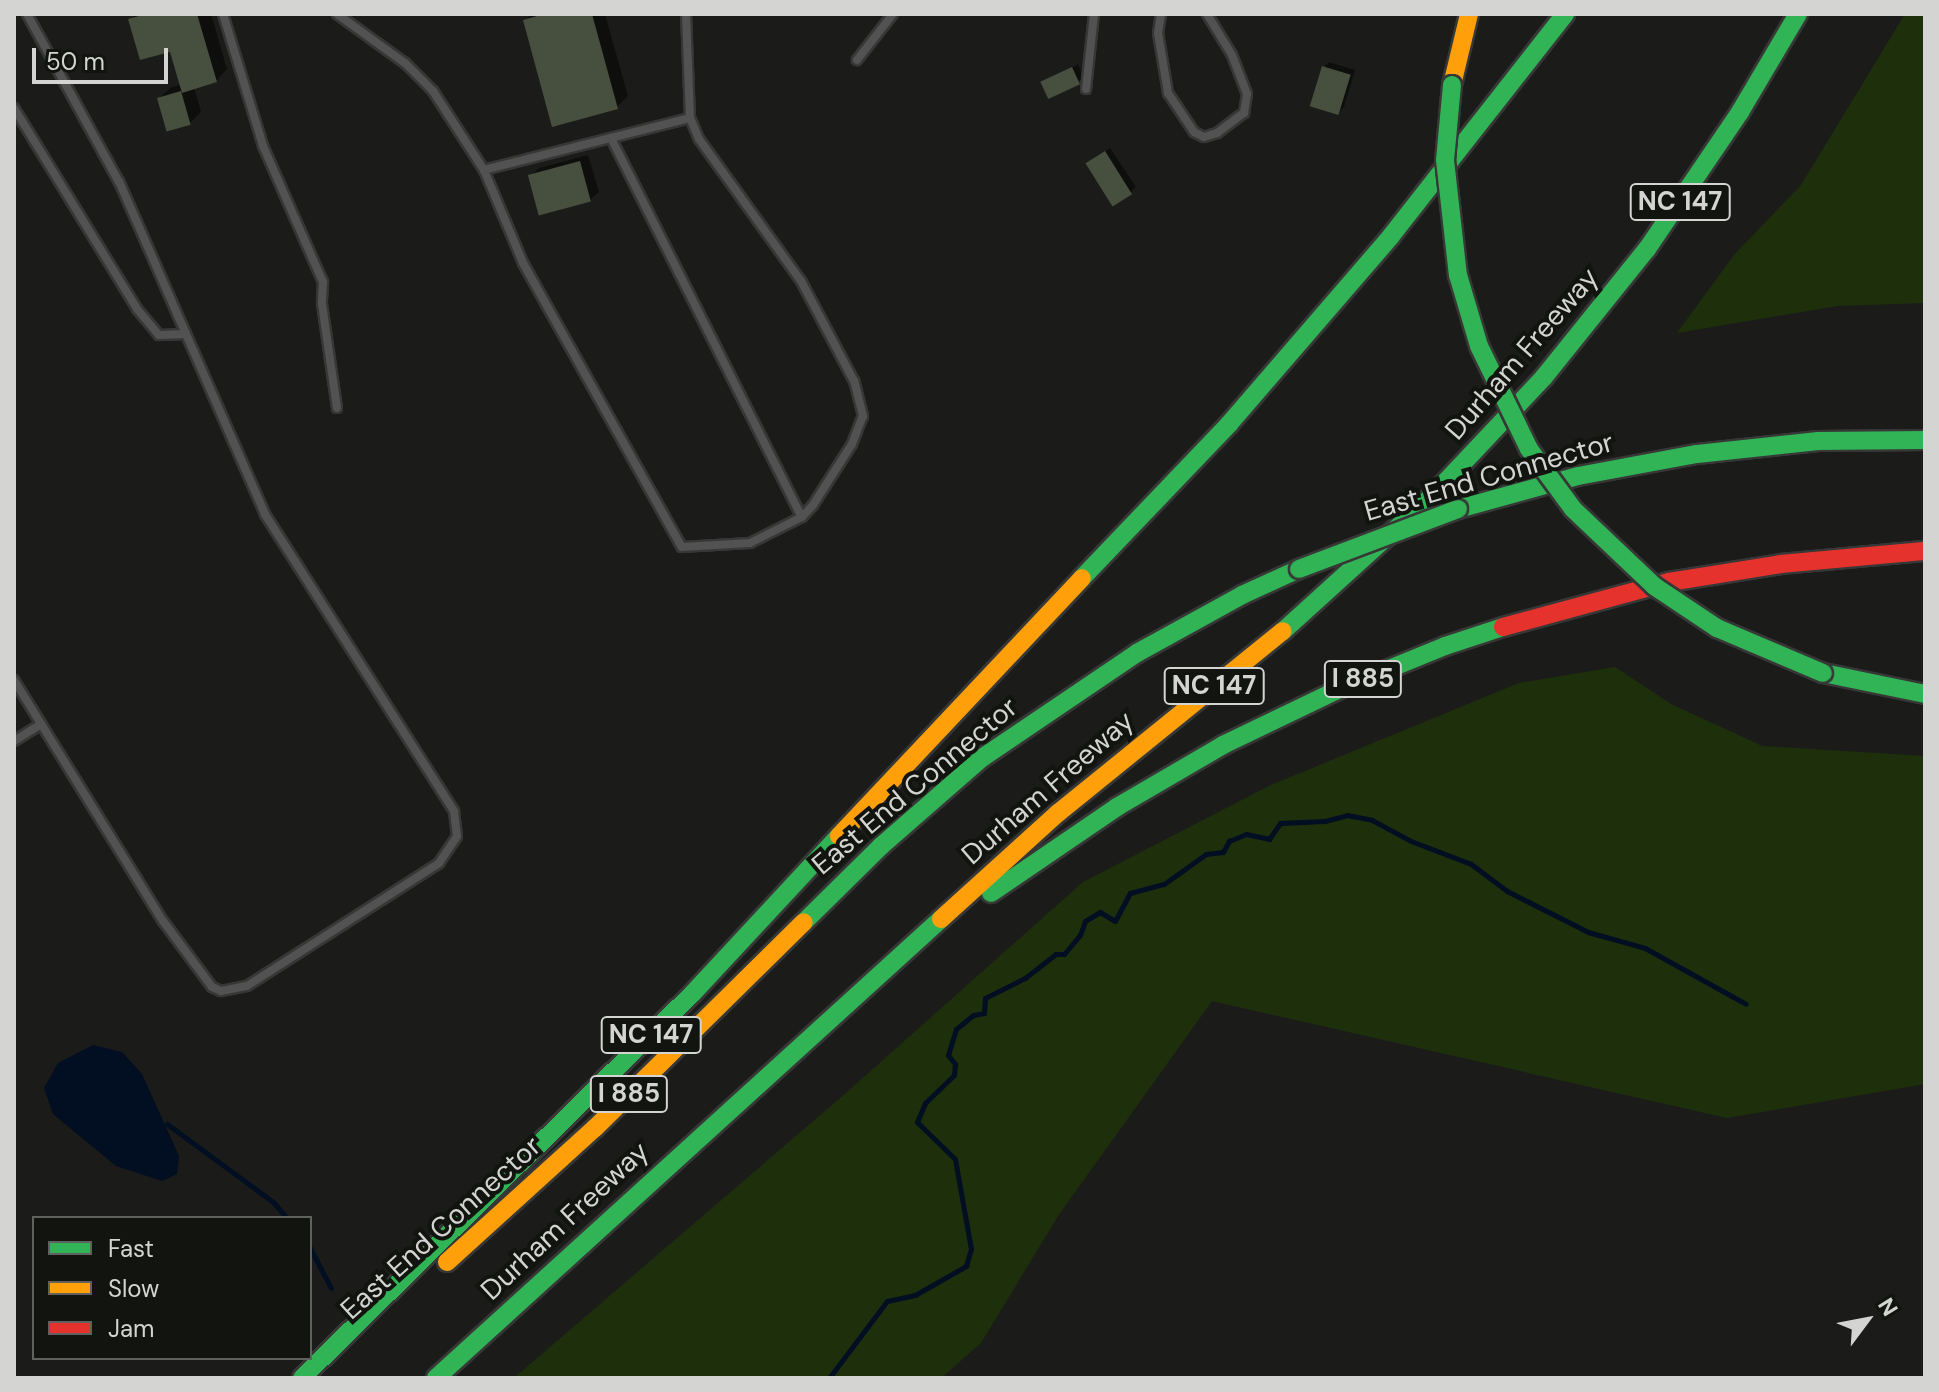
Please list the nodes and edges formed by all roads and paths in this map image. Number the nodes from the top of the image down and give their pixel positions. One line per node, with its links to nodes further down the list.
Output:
1 (27, 14): 18 (lane)
2 (223, 14): 19 (lane)
3 (337, 14): 17 (lane)
4 (686, 14): 15 (lane)
5 (893, 14): 12 (lane)
6 (1094, 14): 13 (lane)
7 (1161, 14): 8 (lane)
8 (1207, 14)
9 (1469, 14): 24 (highway, bridge)
10 (1565, 14): 28 (highway, NC 147)
11 (1798, 14): 27 (highway, Durham Freeway / NC 147)
12 (857, 60)
13 (1086, 89)
14 (14, 108): 18 (lane)
15 (690, 118): 16 (lane); 21 (lane)
16 (611, 138): 17 (lane); 21 (lane)
17 (484, 170): 21 (lane)
18 (186, 334): 25 (lane)
19 (337, 408)
20 (1925, 440): 29 (highway, East End Connector / I 885, bridge)
21 (802, 517)
22 (1925, 551): 27 (highway, I 885)
23 (14, 680): 25 (lane)
24 (1925, 694)
25 (41, 724): 26 (lane)
26 (14, 741)
27 (871, 981): 30 (highway, Durham Freeway / I 885)
28 (302, 1378)
29 (313, 1378)
30 (436, 1378)

